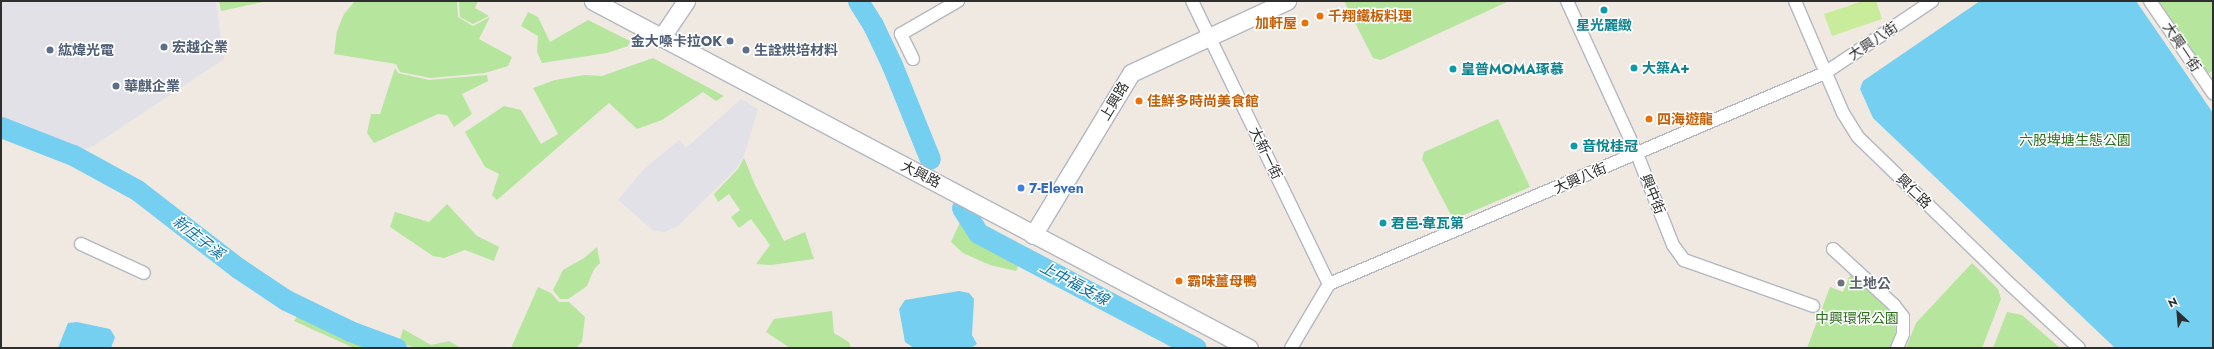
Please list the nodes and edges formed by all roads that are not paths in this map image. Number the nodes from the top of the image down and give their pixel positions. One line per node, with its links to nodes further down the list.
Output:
1 (593, 1): 11 (street, 大興路)
2 (686, 1): 11 (street)
3 (958, 1): 12 (street)
4 (1192, 1): 10 (street, 大新一街)
5 (1287, 1): 10 (street, 上興路)
6 (1567, 1): 15 (street, 興中街)
7 (1795, 1): 13 (street, 興仁路)
8 (1932, 1): 13 (street, 大興八街)
9 (2150, 1): 14 (street, 大興一街)
10 (1209, 36): 16 (street, 上興路); 20 (street, 大新一街)
11 (661, 38): 16 (street, 大興路)
12 (913, 59)
13 (1825, 73): 15 (street, 大興八街); 25 (street, 興仁路)
14 (2213, 93)
15 (1637, 154): 20 (street, 大興八街); 21 (street, 興中街)
16 (1033, 235): 22 (street, 大興路)
17 (81, 244): 19 (street)
18 (1834, 249): 24 (street)
19 (144, 273)
20 (1329, 284): 23 (street)
21 (1813, 306)
22 (1249, 348)
23 (1291, 348)
24 (1897, 348)
25 (2079, 348)

